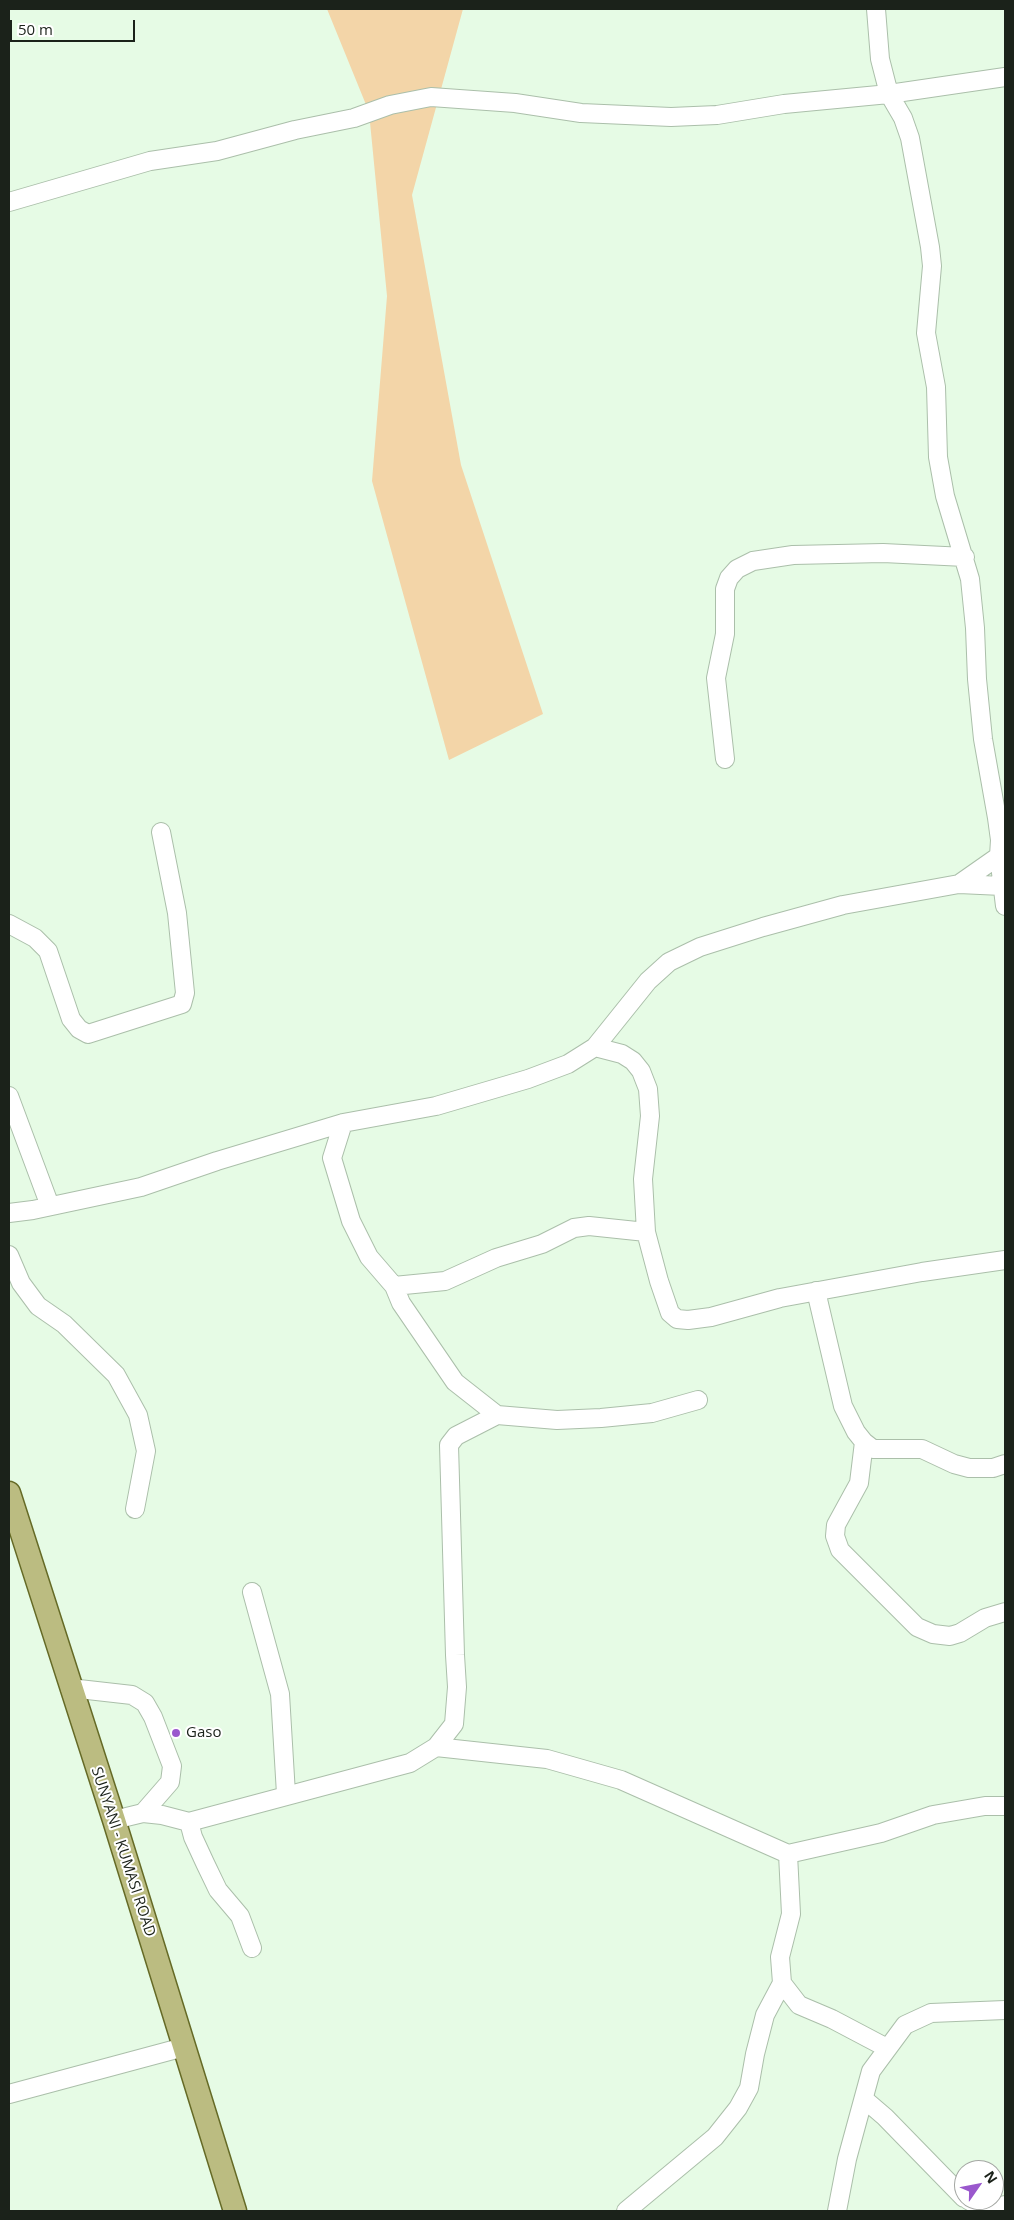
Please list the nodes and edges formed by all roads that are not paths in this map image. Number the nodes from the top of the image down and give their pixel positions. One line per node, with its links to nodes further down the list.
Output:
1 (876, 9): 3 (street)
2 (1005, 77): 3 (street)
3 (889, 94): 4 (street); 5 (street)
4 (9, 202)
5 (965, 557): 6 (street); 8 (street)
6 (725, 758)
7 (160, 832): 12 (street)
8 (1001, 845): 9 (street); 10 (street)
9 (959, 884): 10 (street); 13 (street)
10 (1002, 886): 11 (street)
11 (1005, 906)
12 (9, 924)
13 (595, 1047): 15 (street); 18 (street)
14 (9, 1096): 16 (street)
15 (344, 1123): 16 (street); 21 (street)
16 (50, 1206): 17 (street)
17 (9, 1212)
18 (646, 1232): 21 (street); 22 (street)
19 (9, 1255): 28 (street)
20 (1005, 1260): 22 (street)
21 (394, 1286): 24 (street)
22 (816, 1292): 25 (street)
23 (698, 1400): 24 (street)
24 (497, 1415): 32 (street)
25 (864, 1442): 26 (street); 30 (street)
26 (1005, 1464)
27 (9, 1493): 31 (main road, SUNYANI - KUMASI ROAD)
28 (135, 1509)
29 (252, 1592): 33 (street)
30 (1005, 1612)
31 (70, 1688): 35 (street); 36 (main road, SUNYANI - KUMASI ROAD)
32 (436, 1747): 33 (street); 38 (street)
33 (286, 1794): 37 (street)
34 (1005, 1806): 38 (street)
35 (143, 1813): 36 (street); 37 (street)
36 (114, 1820): 42 (main road, SUNYANI - KUMASI ROAD)
37 (189, 1822): 39 (street)
38 (788, 1854): 40 (street)
39 (252, 1948)
40 (782, 1983): 43 (street); 48 (street)
41 (1005, 2010): 43 (street)
42 (184, 2047): 44 (street); 47 (main road, SUNYANI - KUMASI ROAD)
43 (887, 2048): 45 (street)
44 (9, 2094)
45 (864, 2099): 46 (street); 49 (street)
46 (954, 2188)
47 (235, 2211)
48 (626, 2211)
49 (837, 2211)

